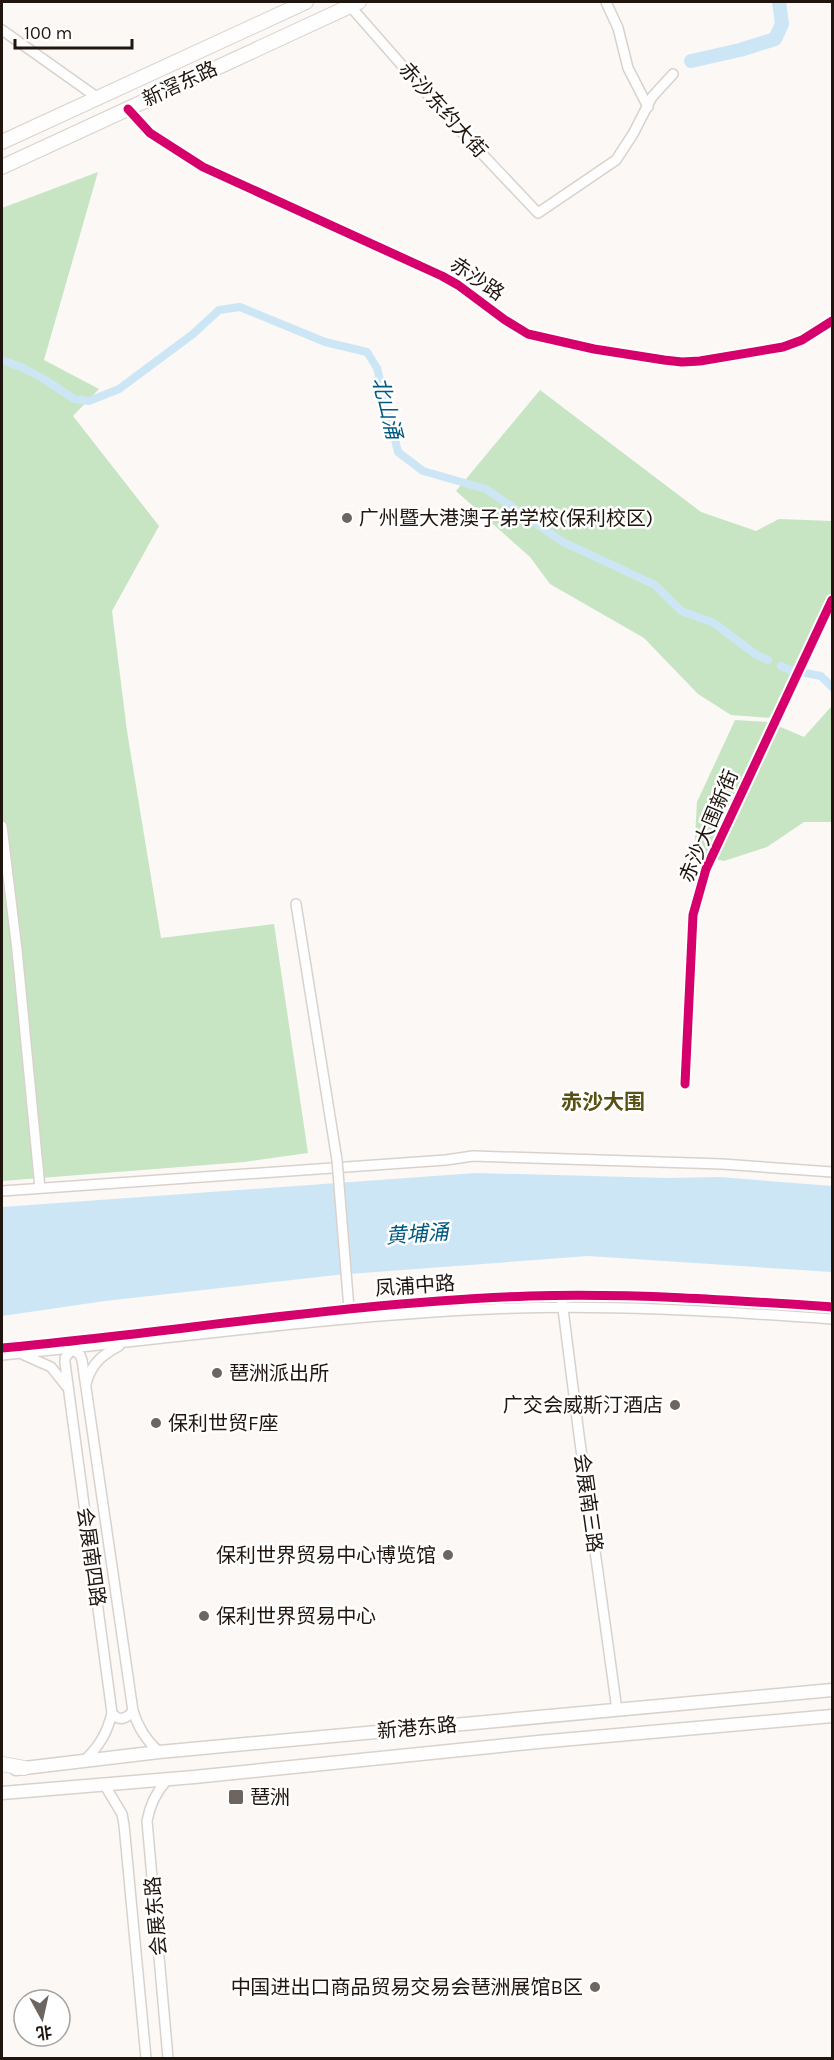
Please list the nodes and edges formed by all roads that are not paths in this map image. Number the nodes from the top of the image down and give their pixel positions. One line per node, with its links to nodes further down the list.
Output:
1 (306, 2): 7 (highway, 新滘东路)
2 (606, 2): 8 (street)
3 (354, 4): 8 (street, 赤沙东约大街); 9 (highway, 新滘东路)
4 (2, 30): 5 (street)
5 (7, 38): 7 (street)
6 (673, 74): 8 (street)
7 (98, 98): 10 (highway, 新滘东路)
8 (648, 107)
9 (128, 109): 11 (highway, 新滘东路); 12 (street, 赤沙路)
10 (2, 142)
11 (2, 167)
12 (830, 323): 13 (street)
13 (832, 334)
14 (832, 600): 17 (street, 赤沙大围新街)
15 (2, 826): 19 (street)
16 (296, 904): 24 (street, bridge)
17 (685, 1084)
18 (832, 1172): 19 (street)
19 (40, 1188): 20 (street)
20 (2, 1191)
21 (562, 1296): 22 (street, 会展南三路); 23 (street, 凤浦中路); 24 (street, 凤浦中路)
22 (563, 1307): 25 (street, 凤浦中路); 28 (street, 凤浦中路); 36 (street, 会展南三路)
23 (832, 1307)
24 (350, 1309): 26 (street, 凤浦中路)
25 (832, 1319)
26 (88, 1339): 27 (street, 凤浦中路); 30 (street)
27 (53, 1343): 29 (street, 凤浦中路); 30 (street)
28 (125, 1343): 30 (street, 凤浦中路); 33 (street)
29 (2, 1348)
30 (71, 1348): 31 (street, 凤浦中路); 33 (street, 会展南四路); 34 (street, 会展南四路)
31 (18, 1354): 32 (street, 凤浦中路); 34 (street)
32 (2, 1355)
33 (86, 1386): 37 (street, 会展南四路)
34 (68, 1389): 38 (street, 会展南四路)
35 (832, 1690): 36 (main road, 新港东路)
36 (617, 1710): 40 (main road, 新港东路)
37 (133, 1711): 38 (street); 40 (street, 会展南四路)
38 (112, 1713): 41 (street, 会展南四路)
39 (832, 1716): 45 (main road, 新港东路)
40 (159, 1752): 41 (main road, 新港东路)
41 (85, 1760): 43 (main road, 新港东路)
42 (2, 1764): 43 (highway)
43 (24, 1768): 44 (main road, 新港东路)
44 (2, 1770)
45 (167, 1780): 46 (main road, 新港东路); 49 (street, 会展东路)
46 (105, 1784): 47 (main road, 新港东路); 48 (street)
47 (2, 1793)
48 (146, 2058)
49 (168, 2058)

